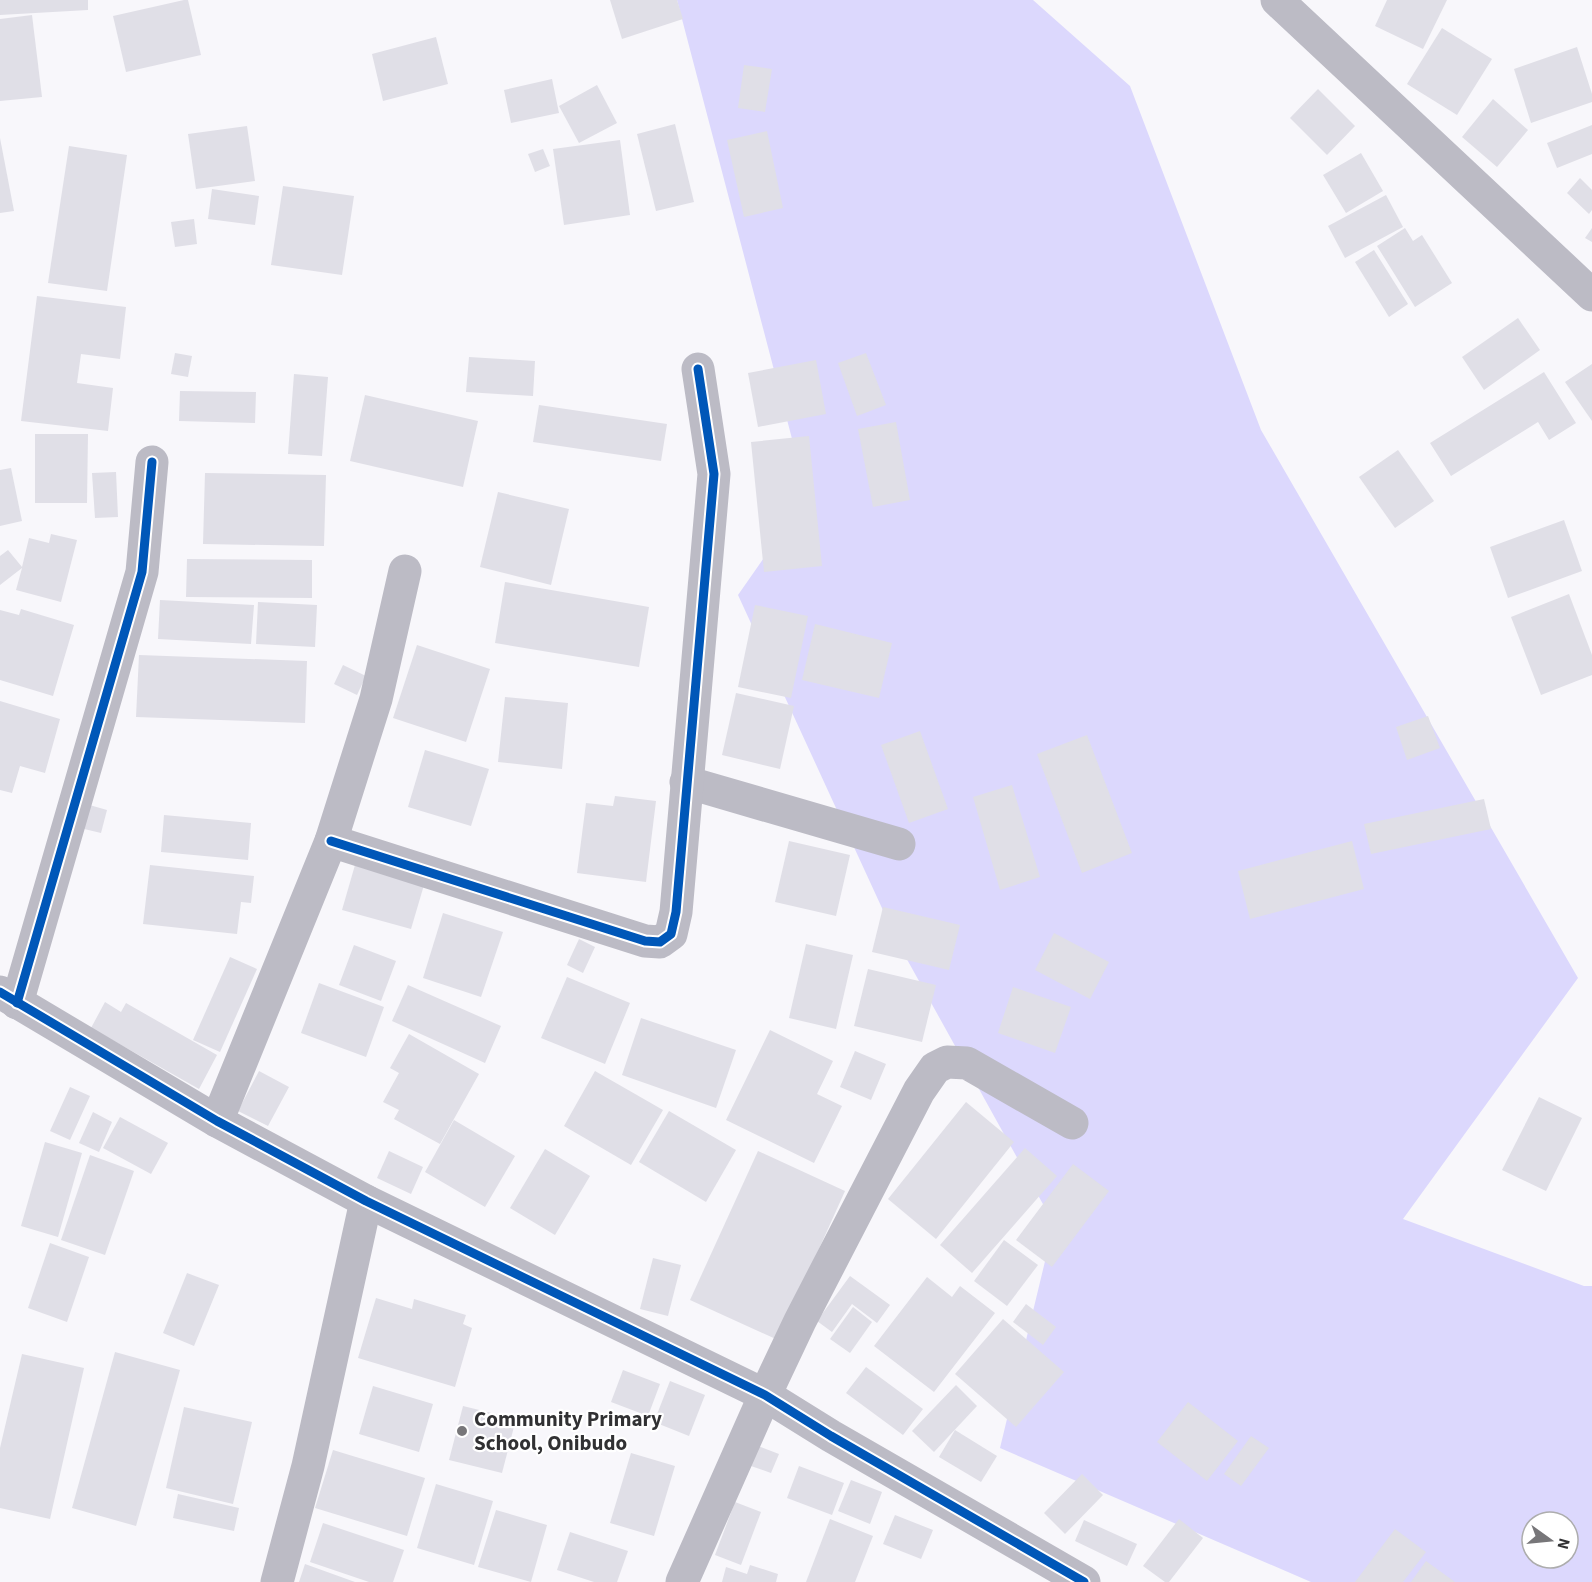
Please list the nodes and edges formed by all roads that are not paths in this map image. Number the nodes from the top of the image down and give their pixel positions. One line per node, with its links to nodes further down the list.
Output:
1 (1277, 0): 2 (street)
2 (1592, 295)
3 (698, 369): 6 (street)
4 (152, 462): 9 (street)
5 (405, 571): 7 (street)
6 (686, 782): 7 (street); 8 (street)
7 (331, 841): 10 (street)
8 (899, 844)
9 (9, 997): 10 (street)
10 (217, 1121): 12 (street)
11 (1071, 1123): 13 (street)
12 (366, 1201): 13 (street); 14 (street)
13 (765, 1395): 15 (street); 16 (street)
14 (277, 1582)
15 (682, 1582)
16 (1084, 1582)

